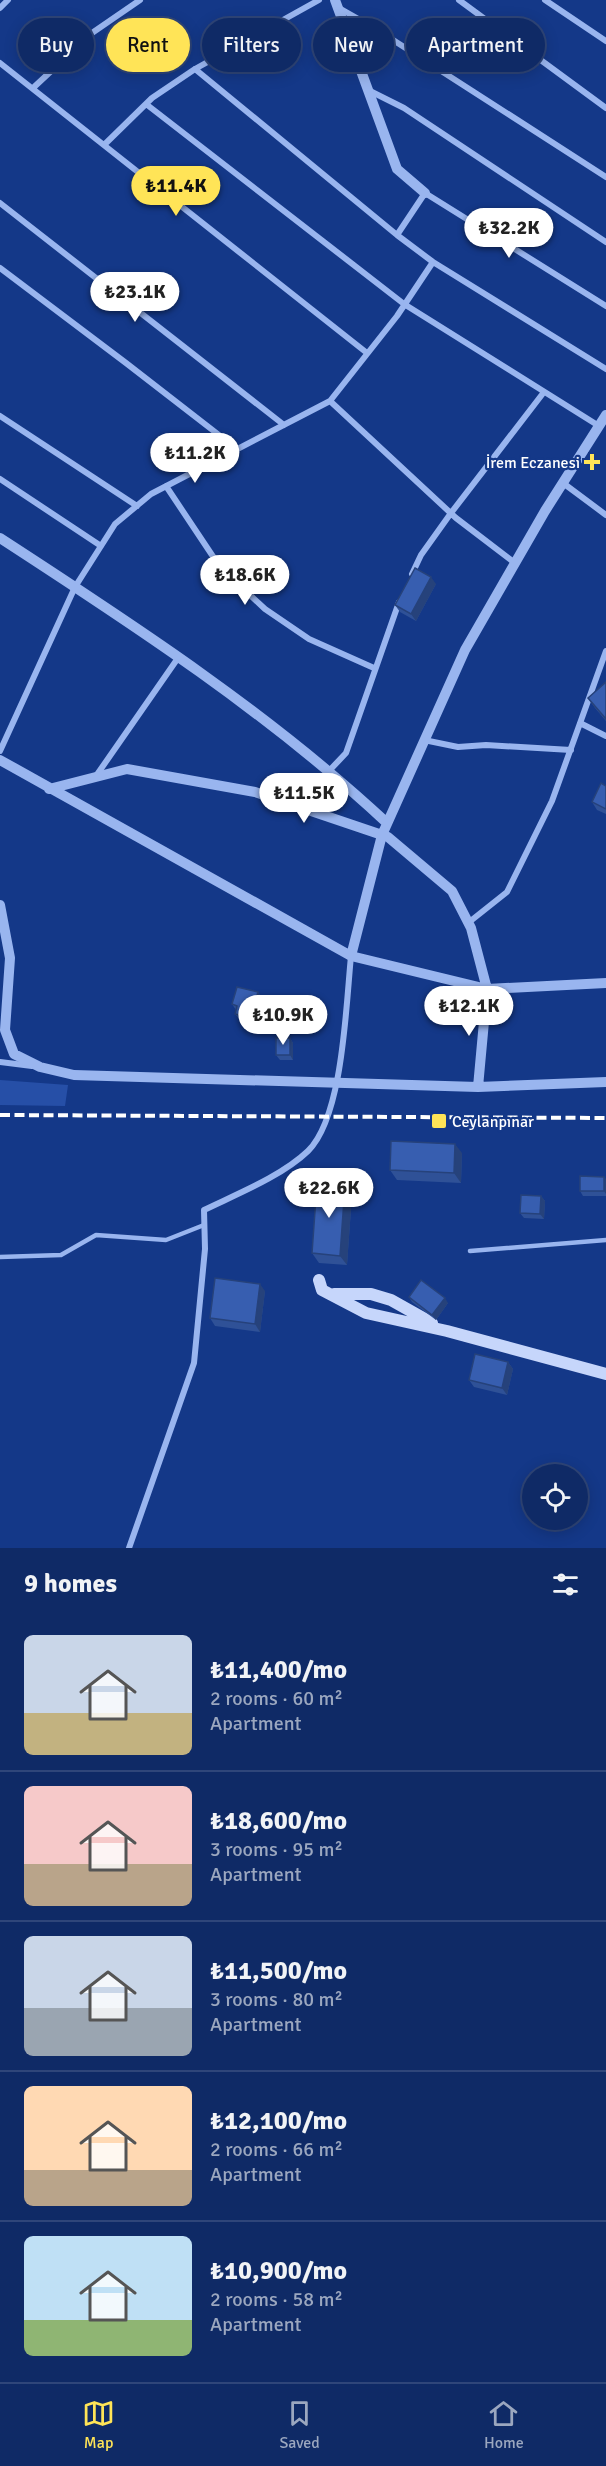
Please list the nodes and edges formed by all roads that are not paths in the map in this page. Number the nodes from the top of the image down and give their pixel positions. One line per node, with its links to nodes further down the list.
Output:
1 (6, 0): 7 (street)
2 (140, 0): 11 (street)
3 (319, 0): 10 (street)
4 (459, 0): 14 (street)
5 (545, 0): 8 (street)
6 (336, 3): 12 (street); 16 (street)
7 (0, 8)
8 (606, 41)
9 (0, 63): 11 (street)
10 (195, 69): 13 (street); 19 (street)
11 (33, 88): 15 (street)
12 (367, 89): 17 (street); 20 (street)
13 (146, 104): 15 (street); 23 (street)
14 (606, 108)
15 (104, 145): 25 (street)
16 (606, 177)
17 (425, 193): 19 (street); 24 (street)
18 (0, 203): 31 (street)
19 (397, 235): 21 (street)
20 (606, 242)
21 (433, 262): 23 (street); 26 (street)
22 (0, 268): 33 (street)
23 (404, 304): 25 (street); 27 (street)
24 (606, 306)
25 (367, 354): 28 (street)
26 (606, 369)
27 (544, 392): 32 (street); 38 (street)
28 (330, 401): 31 (street); 38 (street)
29 (606, 415): 32 (street)
30 (0, 416): 37 (street)
31 (284, 425): 33 (street)
32 (599, 426): 35 (street)
33 (237, 449): 36 (street)
34 (0, 479): 41 (street)
35 (563, 483): 39 (street); 42 (street)
36 (166, 486): 37 (street); 48 (street)
37 (137, 506): 41 (street)
38 (451, 513): 42 (street); 43 (street)
39 (606, 515)
40 (0, 538): 44 (street)
41 (101, 546): 44 (street)
42 (515, 563): 51 (street)
43 (406, 585)
44 (75, 587): 47 (street); 53 (street)
45 (402, 596): 48 (street)
46 (606, 651): 49 (street)
47 (178, 658): 55 (street); 56 (street)
48 (374, 668): 55 (street)
49 (580, 723): 50 (street); 52 (street)
50 (606, 736)
51 (424, 740): 52 (street); 58 (street)
52 (571, 750): 61 (street)
53 (0, 751)
54 (0, 760): 57 (street)
55 (329, 771): 58 (street)
56 (95, 777): 57 (street); 59 (street)
57 (50, 789): 62 (street)
58 (387, 823): 59 (street)
59 (382, 835): 61 (street); 62 (street)
60 (0, 905): 63 (street)
61 (468, 923): 65 (street)
62 (351, 956): 65 (street); 68 (street)
63 (5, 972): 67 (street)
64 (606, 983): 65 (street)
65 (487, 989): 70 (street)
66 (0, 1062): 67 (street)
67 (40, 1067): 68 (street)
68 (337, 1083): 70 (street); 71 (street)
69 (606, 1083): 70 (street)
70 (478, 1087)
71 (204, 1225): 74 (lane); 79 (street)
72 (606, 1240): 73 (lane)
73 (470, 1251)
74 (0, 1257)
75 (319, 1280): 76 (main road)
76 (330, 1294): 77 (main road); 77 (main road)
77 (447, 1331): 78 (main road)
78 (606, 1374)
79 (129, 1548)

